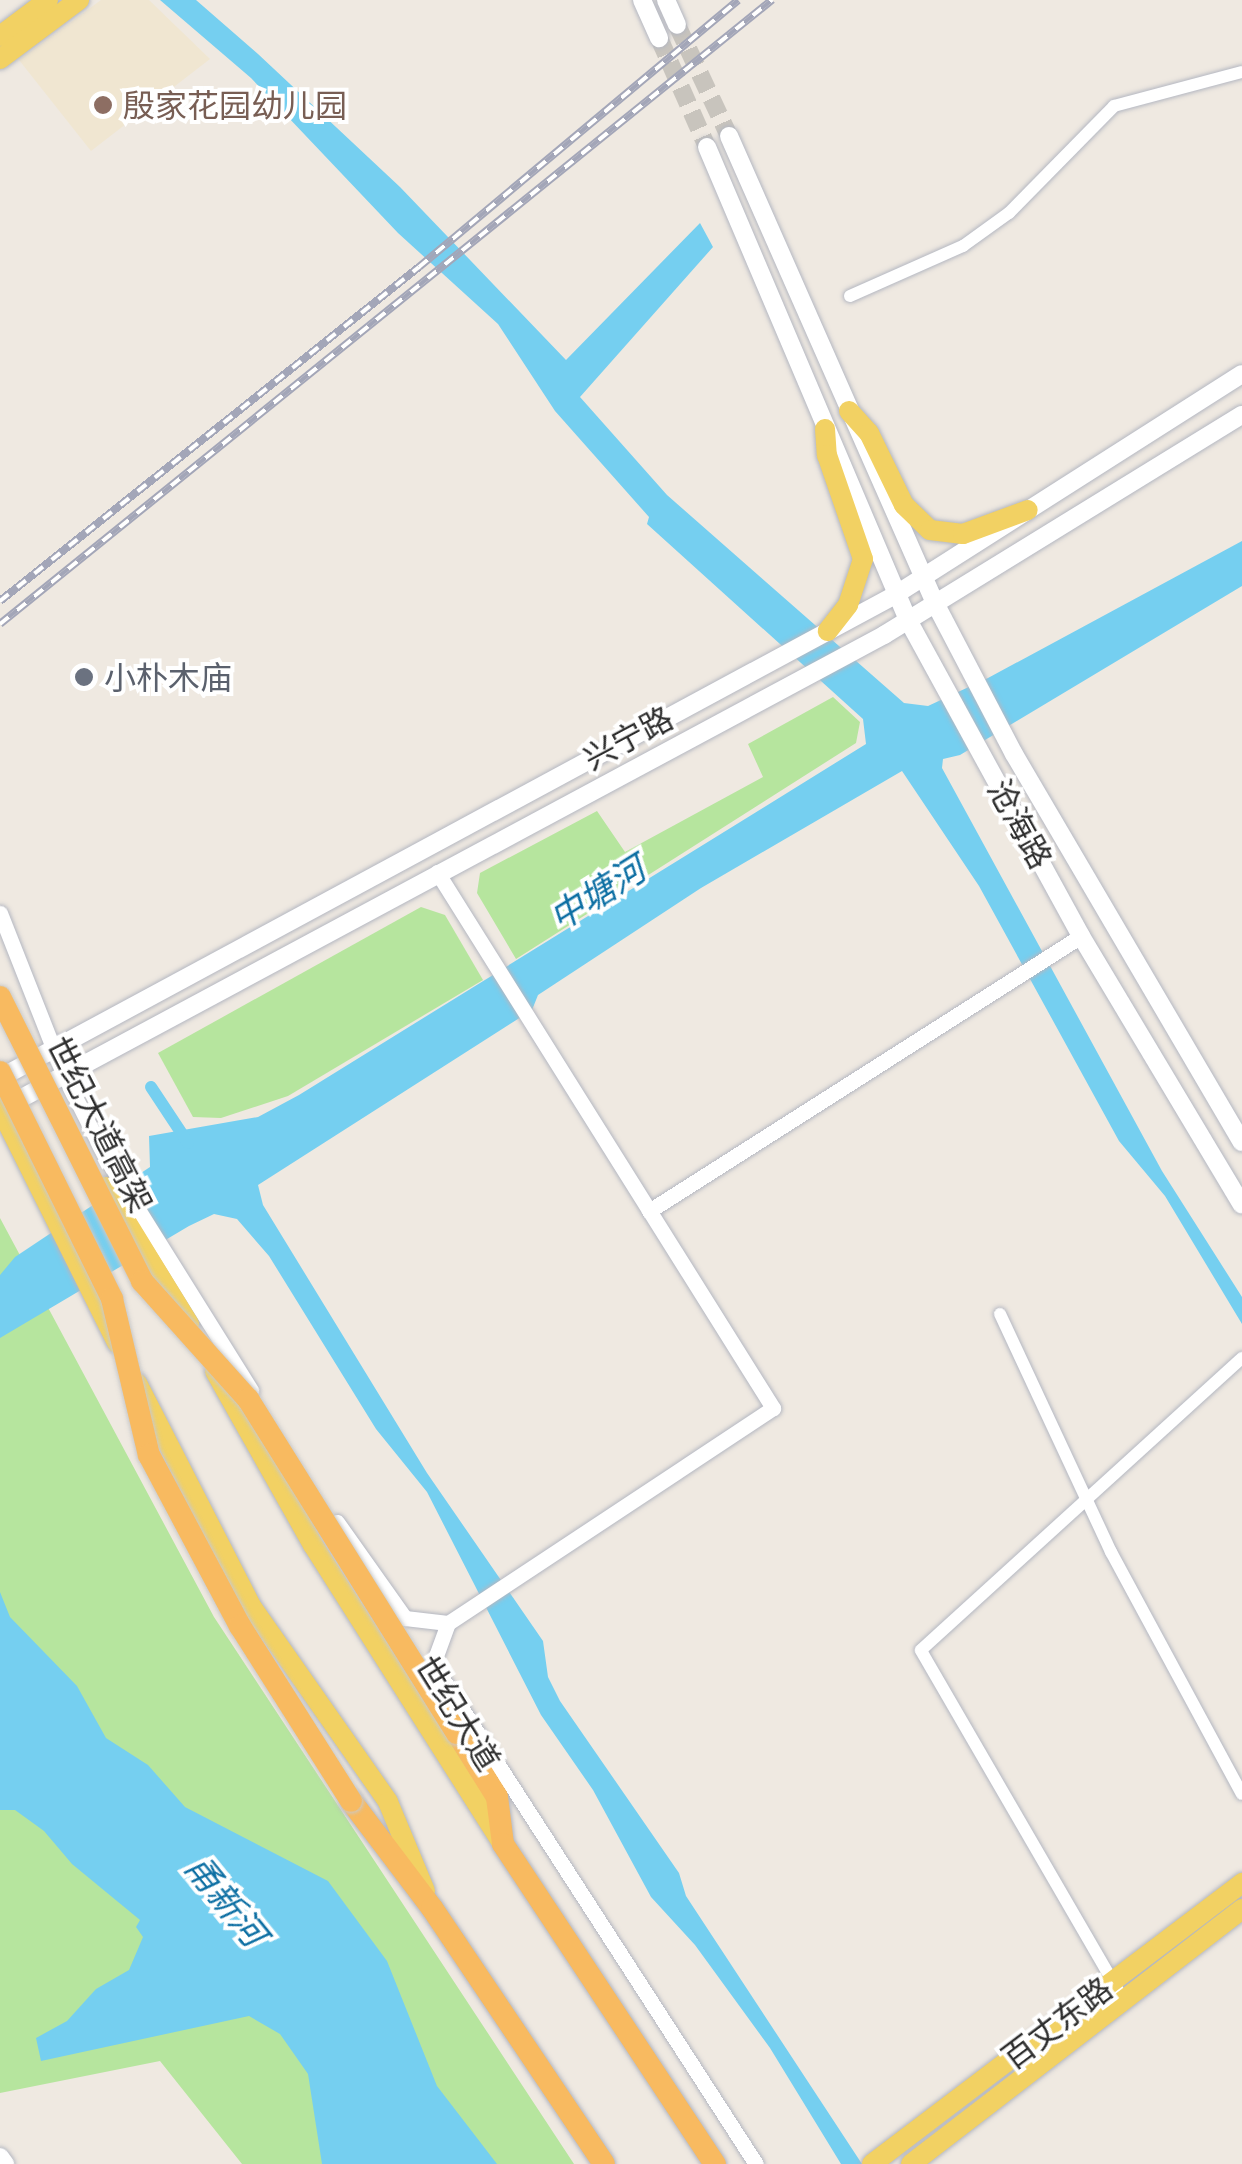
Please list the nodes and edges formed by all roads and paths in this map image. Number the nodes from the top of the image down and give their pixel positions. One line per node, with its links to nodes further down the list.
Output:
1 (48, 0): 6 (main road)
2 (79, 0): 8 (main road)
3 (642, 0): 7 (main road)
4 (666, 0): 5 (main road)
5 (677, 25)
6 (0, 36)
7 (659, 38)
8 (0, 60)
9 (1242, 72): 12 (street)
10 (728, 136): 14 (main road, 沧海路)
11 (706, 147): 16 (main road, 沧海路)
12 (850, 296)
13 (1242, 374): 17 (main road, 兴宁路)
14 (849, 411): 17 (main road, 沧海路); 18 (main road, 沧海路)
15 (1242, 414): 20 (main road, 兴宁路)
16 (825, 429): 19 (main road, 沧海路); 22 (main road, 沧海路)
17 (1028, 510): 18 (main road, 兴宁路)
18 (923, 578): 19 (main road, 兴宁路); 20 (main road, 沧海路)
19 (895, 595): 21 (main road, 沧海路); 22 (main road, 兴宁路)
20 (935, 603): 21 (main road, 兴宁路); 32 (main road, 沧海路)
21 (908, 620): 23 (main road, 兴宁路); 25 (main road, 沧海路)
22 (828, 631): 28 (main road, 兴宁路)
23 (438, 872): 30 (main road, 兴宁路); 34 (street)
24 (0, 913): 28 (street)
25 (1082, 936): 33 (main road, 沧海路); 34 (street)
26 (0, 980): 28 (main road)
27 (0, 996): 35 (highway, 世纪大道高架, bridge)
28 (46, 1052): 29 (main road, 兴宁路); 30 (main road)
29 (0, 1074): 36 (highway, 世纪大道高架, bridge)
30 (57, 1076): 31 (main road, 兴宁路); 35 (main road, 世纪大道); 40 (street)
31 (0, 1109): 36 (main road)
32 (1242, 1142)
33 (1242, 1204)
34 (649, 1211): 40 (street)
35 (154, 1283): 42 (main road, 世纪大道); 42 (highway, 世纪大道高架, bridge)
36 (107, 1307): 44 (main road); 44 (highway, 世纪大道高架, bridge)
37 (1000, 1314): 39 (street)
38 (1242, 1358): 39 (street)
39 (1087, 1499): 41 (street); 46 (street)
40 (448, 1623): 52 (street)
41 (1242, 1794)
42 (502, 1844): 51 (highway, 世纪大道)
43 (1242, 1883): 46 (main road, 百丈东路)
44 (432, 1908): 50 (highway)
45 (1242, 1908): 46 (main road, 百丈东路)
46 (1117, 1991): 48 (main road, 百丈东路); 53 (main road, 百丈东路)
47 (0, 2157): 49 (main road)
48 (912, 2163)
49 (5, 2164)
50 (604, 2164)
51 (715, 2164)
52 (756, 2164)
53 (872, 2164)

